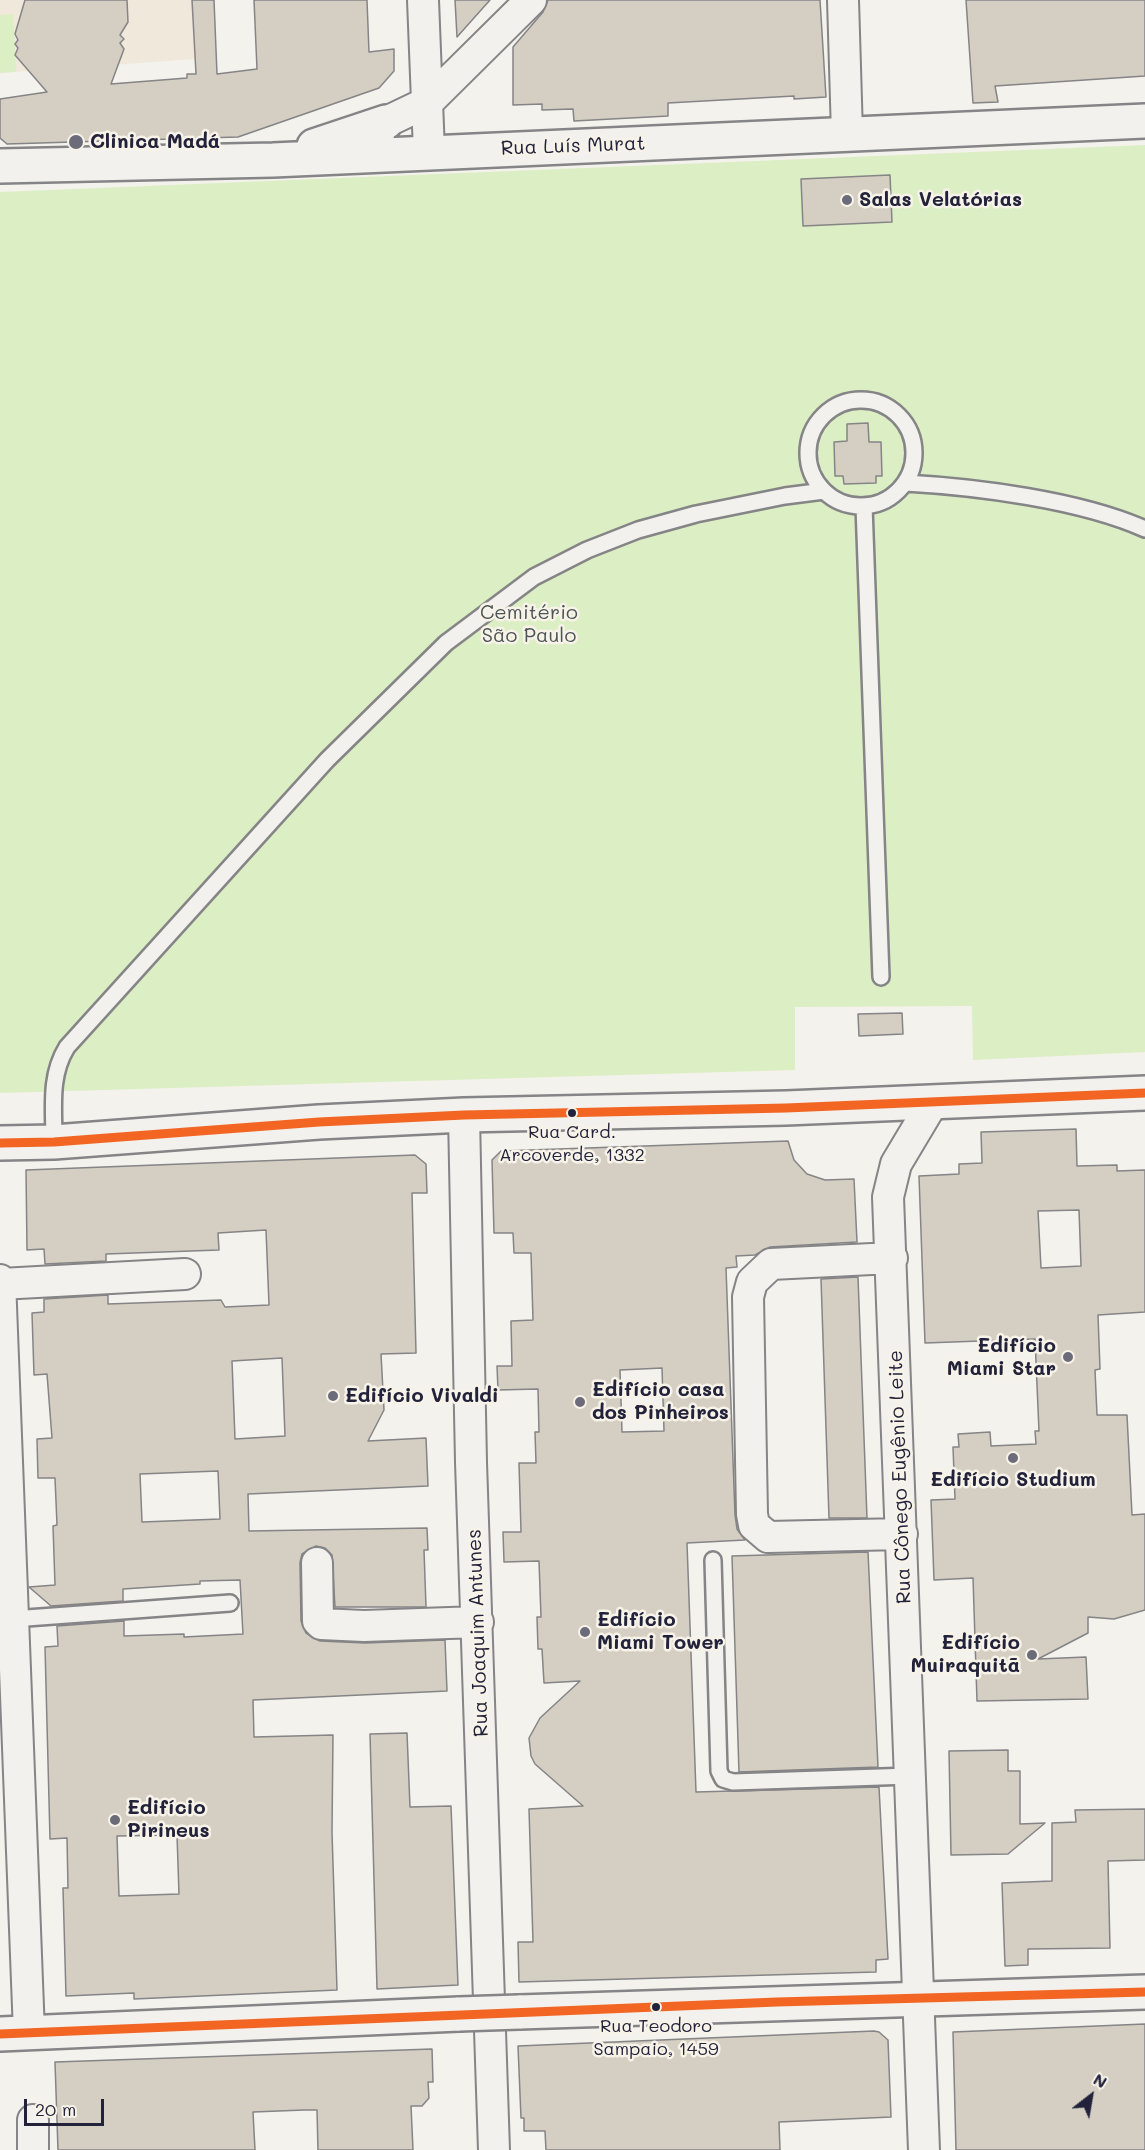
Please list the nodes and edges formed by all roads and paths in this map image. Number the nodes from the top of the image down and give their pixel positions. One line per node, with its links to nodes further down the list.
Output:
1 (423, 0): 4 (street)
2 (531, 0): 4 (street)
3 (843, 0): 7 (street)
4 (428, 102): 6 (street); 8 (street)
5 (1145, 121): 7 (main road, Rua Luís Murat)
6 (387, 122): 9 (street); 10 (main road)
7 (847, 134): 8 (main road, Rua Luís Murat)
8 (429, 152): 9 (main road, Rua Luís Murat)
9 (375, 154): 10 (main road, Rua Luís Murat)
10 (273, 160): 11 (main road, Rua Luís Murat)
11 (0, 166)
12 (906, 483): 13 (lane); 14 (lane); 15 (lane)
13 (824, 491): 14 (lane); 20 (lane)
14 (864, 506): 16 (lane)
15 (1145, 529)
16 (881, 977)
17 (1145, 1093): 18 (main road)
18 (933, 1102): 19 (main road); 22 (street, Rua Cônego Eugênio Leite)
19 (464, 1115): 20 (main road); 30 (street, Rua Joaquim Antunes)
20 (54, 1142): 21 (main road)
21 (0, 1143)
22 (892, 1258): 25 (street, Rua Cônego Eugênio Leite); 25 (street)
23 (185, 1274): 24 (street)
24 (0, 1282): 29 (street)
25 (902, 1534): 31 (street, Rua Cônego Eugênio Leite)
26 (713, 1560): 31 (lane)
27 (317, 1563): 30 (street)
28 (230, 1604): 29 (lane)
29 (13, 1619): 34 (street)
30 (478, 1622): 37 (street, Rua Joaquim Antunes)
31 (910, 1776): 33 (street, Rua Cônego Eugênio Leite)
32 (1145, 1992): 33 (main road)
33 (919, 1998): 34 (main road, bridge); 38 (street, Rua Cônego Eugênio Leite)
34 (15, 2033)
35 (33, 2120): 36 (street)
36 (33, 2150)
37 (494, 2150)
38 (924, 2150)

